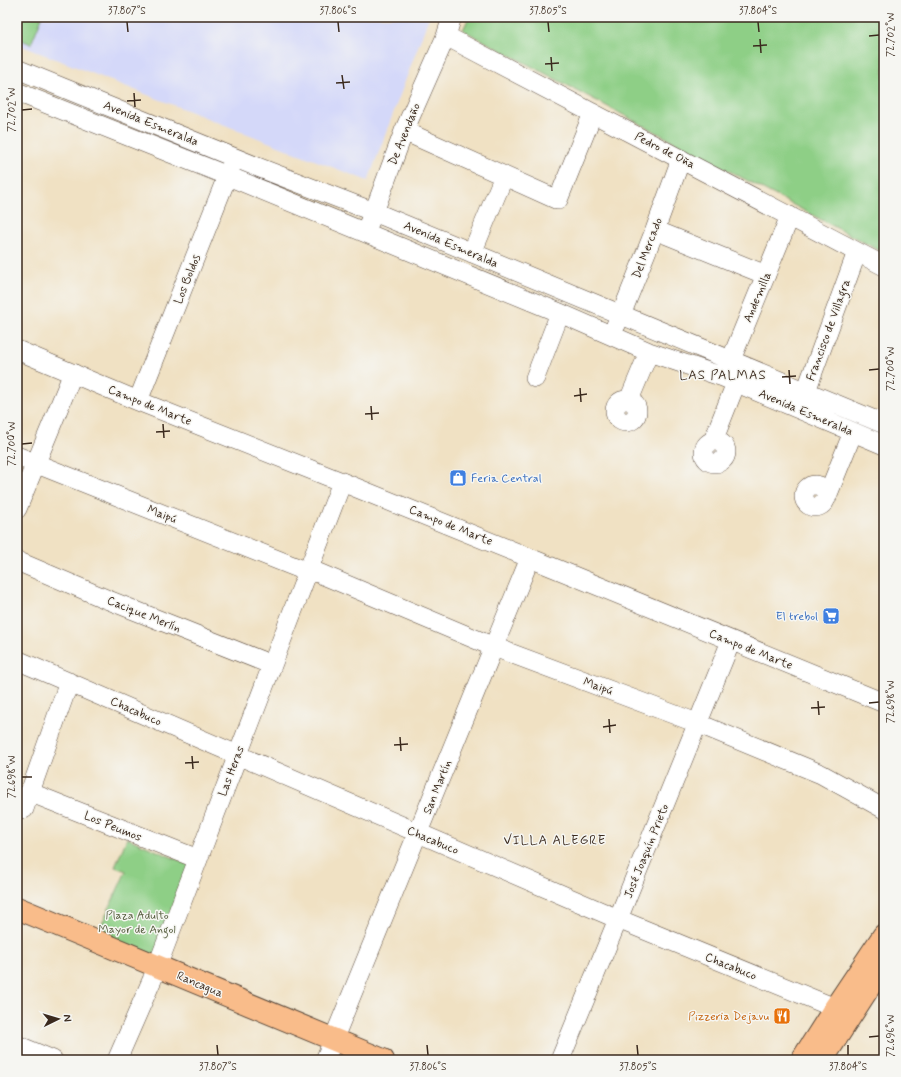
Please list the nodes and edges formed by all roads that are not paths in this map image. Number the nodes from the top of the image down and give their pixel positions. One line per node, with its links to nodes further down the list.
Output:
1 (452, 17): 2 (street, De Avendaño)
2 (446, 36): 5 (street, Pedro de Oña); 6 (street, De Avendaño)
3 (17, 69): 7 (street, Avenida Esmeralda)
4 (17, 92): 9 (street, Avenida Esmeralda)
5 (593, 113): 8 (street, Pedro de Oña); 10 (street)
6 (404, 131): 10 (street); 11 (street, De Avendaño)
7 (234, 157): 9 (street, Los Boldos); 11 (street, Avenida Esmeralda)
8 (681, 159): 12 (street, Pedro de Oña); 13 (street, Del Mercado)
9 (228, 176): 14 (street, Avenida Esmeralda); 33 (street, Los Boldos)
10 (504, 176): 15 (street)
11 (374, 212): 14 (street, De Avendaño); 15 (street, Avenida Esmeralda)
12 (790, 216): 16 (street, Pedro de Oña); 20 (street, Andemilla)
13 (655, 230): 20 (street); 23 (street, Del Mercado)
14 (363, 233): 19 (street, Avenida Esmeralda)
15 (466, 250): 17 (street, Avenida Esmeralda); 19 (street)
16 (857, 252): 18 (street, Pedro de Oña); 31 (street, Francisco de Villagra)
17 (490, 260): 21 (street); 23 (street, Avenida Esmeralda)
18 (884, 266)
19 (450, 268): 21 (street, Avenida Esmeralda)
20 (766, 275): 27 (street, Andemilla)
21 (480, 281): 22 (street, Avenida Esmeralda)
22 (560, 313): 24 (street, Avenida Esmeralda); 29 (street)
23 (621, 315): 24 (street, Del Mercado); 27 (street, Avenida Esmeralda)
24 (611, 335): 26 (street, Avenida Esmeralda)
25 (17, 350): 28 (street, Campo de Marte)
26 (649, 352): 30 (street, Avenida Esmeralda); 32 (street)
27 (730, 360): 30 (street, Andemilla); 31 (street, Avenida Esmeralda)
28 (73, 373): 33 (street, Campo de Marte); 40 (street)
29 (535, 378)
30 (730, 380): 34 (street, Avenida Esmeralda); 37 (street, Andemilla)
31 (806, 391): 34 (street, Francisco de Villagra); 35 (street, Avenida Esmeralda)
32 (629, 400)
33 (138, 401): 41 (street, Campo de Marte)
34 (799, 409): 36 (street, Avenida Esmeralda)
35 (884, 424)
36 (854, 432): 38 (street, Avenida Esmeralda); 42 (street)
37 (713, 441)
38 (884, 445)
39 (17, 456): 40 (street, Maipú)
40 (36, 464): 43 (street); 46 (street, Maipú)
41 (342, 482): 44 (street, Campo de Marte); 46 (street, Las Heras)
42 (826, 499)
43 (17, 509)
44 (530, 558): 47 (street, Campo de Marte); 48 (street, San Martín)
45 (17, 561): 50 (street, Cacique Merlín)
46 (308, 571): 48 (street, Maipú); 50 (street, Las Heras)
47 (731, 641): 52 (street, Campo de Marte); 53 (street, José Joaquín Prieto)
48 (494, 647): 53 (street, Maipú); 57 (street, San Martín)
49 (17, 660): 51 (street, Chacabuco)
50 (272, 665): 54 (street, Las Heras)
51 (69, 682): 54 (street, Chacabuco); 55 (street)
52 (884, 703)
53 (697, 723): 56 (street, Maipú); 60 (street, José Joaquín Prieto)
54 (238, 755): 57 (street, Chacabuco); 58 (street, Las Heras)
55 (23, 802): 58 (street, Los Peumos)
56 (884, 809)
57 (418, 833): 60 (street, Chacabuco); 65 (street, San Martín)
58 (198, 859): 63 (street, Las Heras)
59 (17, 908): 63 (main road, Rancagua)
60 (618, 919): 64 (street, Chacabuco); 71 (street, José Joaquín Prieto)
61 (884, 935): 64 (main road)
62 (884, 964): 64 (main road)
63 (157, 966): 65 (main road, Rancagua); 68 (street, Las Heras)
64 (842, 1013): 72 (main road); 73 (main road)
65 (333, 1039): 69 (street, San Martín); 70 (main road, Rancagua)
66 (17, 1045): 67 (street)
67 (53, 1060)
68 (117, 1060)
69 (325, 1060)
70 (383, 1060)
71 (560, 1060)
72 (802, 1060)
73 (822, 1060)

